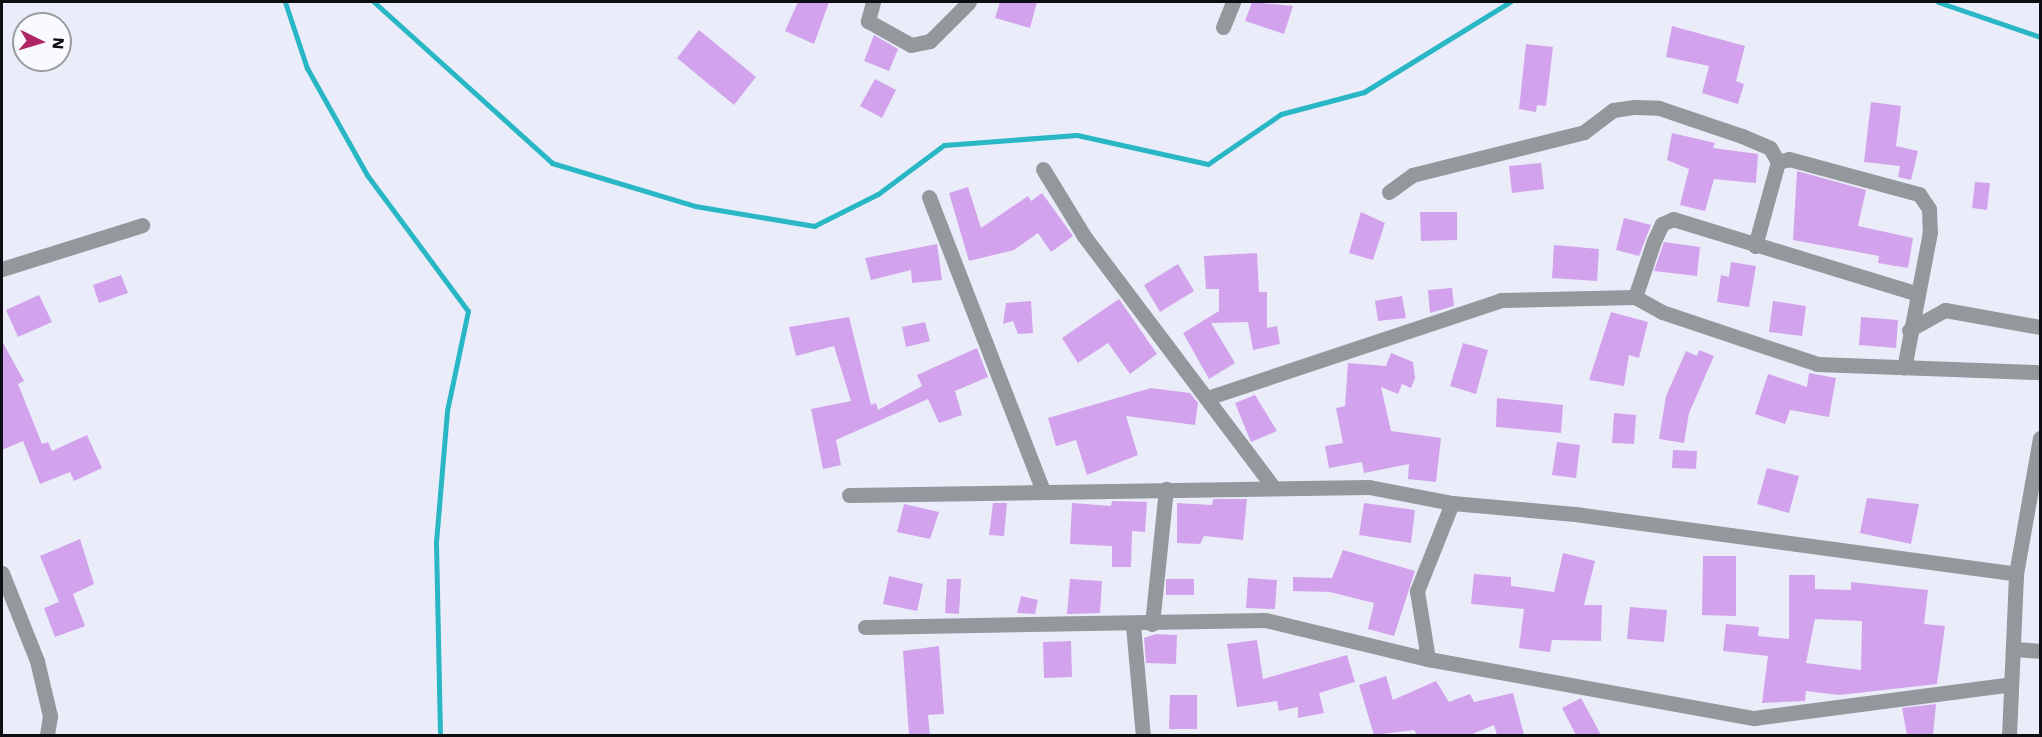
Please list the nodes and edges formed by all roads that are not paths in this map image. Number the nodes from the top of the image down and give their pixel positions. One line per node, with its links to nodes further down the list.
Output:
1 (873, 2): 2 (street)
2 (969, 2)
3 (1233, 2): 4 (street)
4 (1223, 27)
5 (1778, 162): 7 (street); 10 (street); 12 (street)
6 (1043, 169): 18 (street)
7 (1389, 192)
8 (929, 197): 21 (street)
9 (142, 225): 11 (street)
10 (1755, 246): 12 (street); 13 (street)
11 (2, 269)
12 (1915, 293): 15 (street)
13 (1635, 297): 16 (street); 18 (street)
14 (2040, 327): 15 (street)
15 (1909, 330): 16 (street)
16 (1904, 368): 17 (street)
17 (2040, 372)
18 (1210, 397): 20 (street)
19 (2040, 438): 26 (street)
20 (1273, 487): 22 (street); 24 (street)
21 (1042, 489): 22 (street); 23 (street)
22 (1166, 489): 27 (street)
23 (849, 495)
24 (1452, 503): 26 (street); 32 (street)
25 (2, 573): 34 (street)
26 (2016, 574): 30 (street)
27 (1152, 624): 28 (street); 32 (street)
28 (1132, 625): 29 (street); 35 (street)
29 (865, 627)
30 (2014, 649): 31 (street); 33 (street)
31 (2040, 651)
32 (1428, 659): 33 (street)
33 (2011, 684): 36 (street)
34 (47, 735)
35 (1143, 735)
36 (2009, 735)

